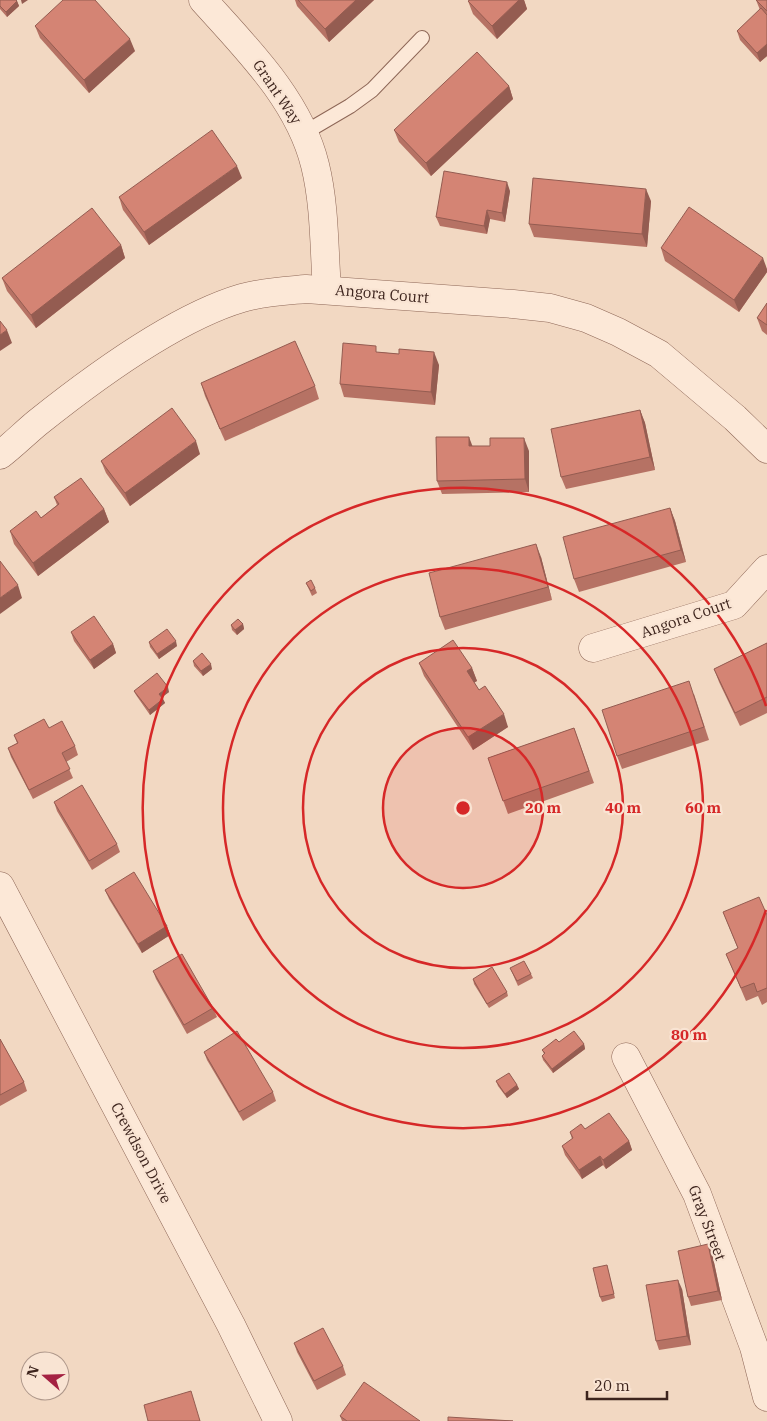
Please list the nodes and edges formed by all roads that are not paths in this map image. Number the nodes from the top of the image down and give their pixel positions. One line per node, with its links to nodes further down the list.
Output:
1 (203, 0): 3 (street, Grant Way)
2 (422, 38): 3 (lane)
3 (304, 133): 4 (street, Grant Way)
4 (327, 290): 5 (street, Angora Court); 6 (street, Angora Court)
5 (767, 449)
6 (0, 455)
7 (767, 569): 8 (street, Angora Court)
8 (594, 648)
9 (4, 901): 12 (street, Crewdson Drive)
10 (626, 1057): 11 (street, Gray Street)
11 (767, 1397)
12 (278, 1421)

